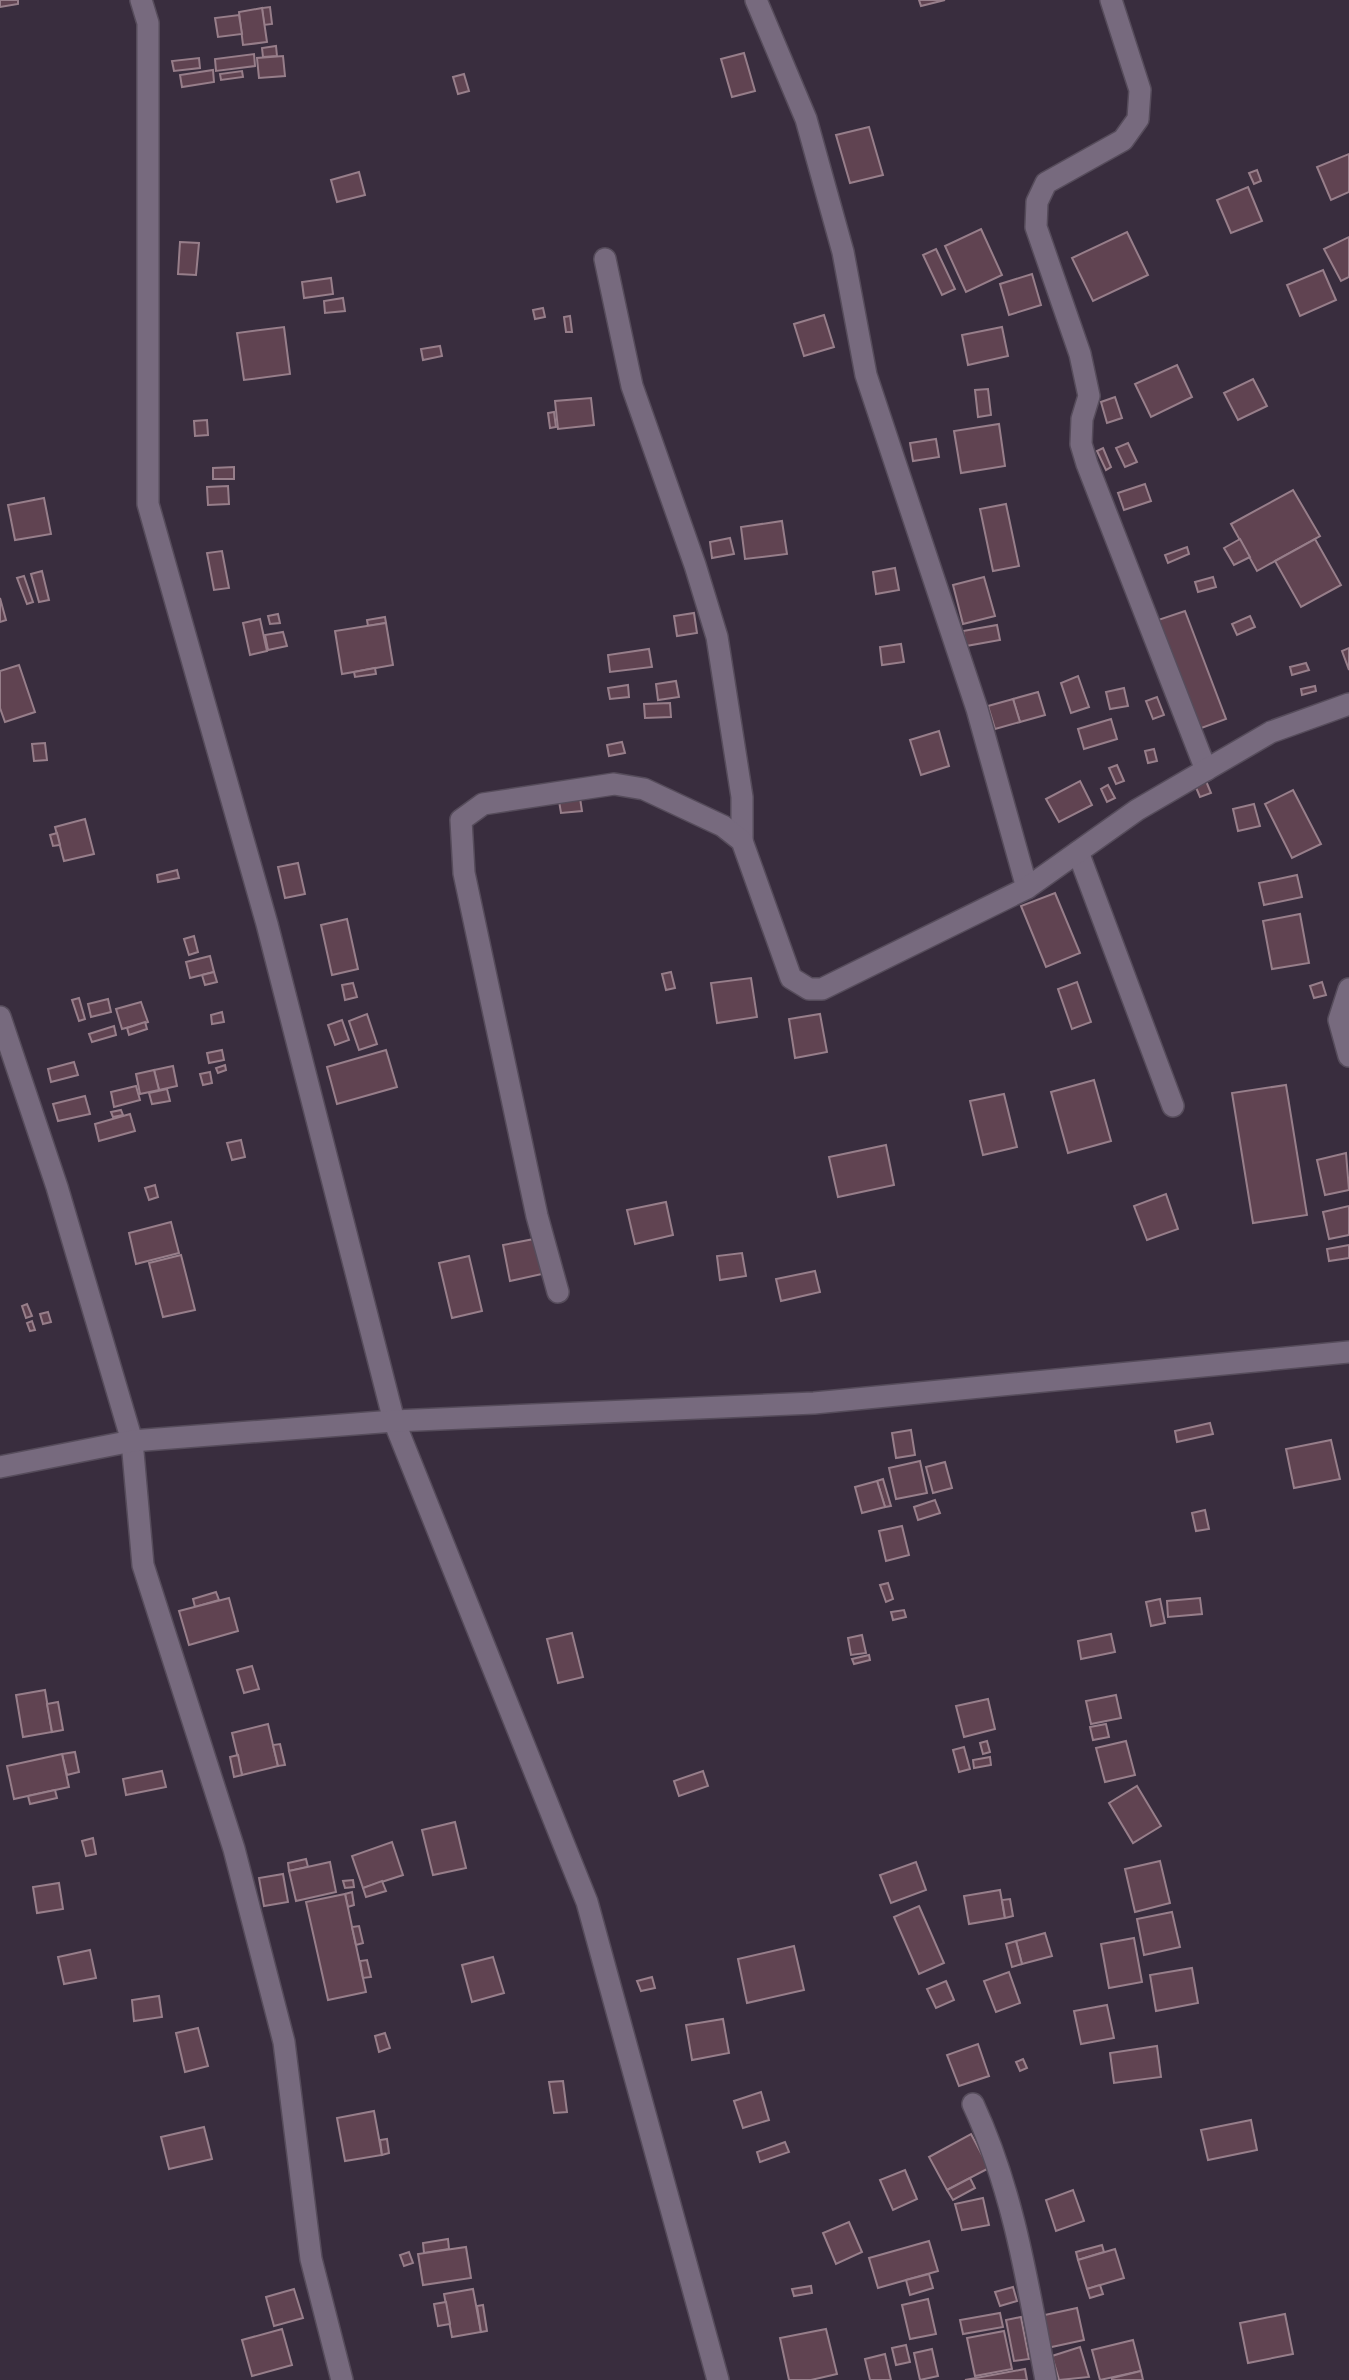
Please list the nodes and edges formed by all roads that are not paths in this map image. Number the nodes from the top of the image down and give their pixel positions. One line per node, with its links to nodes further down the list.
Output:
1 (141, 0): 16 (street)
2 (756, 0): 9 (street)
3 (1111, 0): 6 (street)
4 (605, 259): 7 (street)
5 (1349, 704): 6 (street)
6 (1206, 770): 8 (street)
7 (742, 841): 9 (street); 14 (street)
8 (1078, 852): 9 (street); 13 (street)
9 (1027, 888)
10 (1349, 989): 12 (street)
11 (0, 1017): 17 (street)
12 (1349, 1056)
13 (1173, 1106)
14 (558, 1292)
15 (1349, 1352): 16 (street)
16 (394, 1421): 17 (street); 21 (street)
17 (132, 1441): 18 (street); 20 (street)
18 (0, 1467)
19 (972, 2104): 22 (street)
20 (342, 2380)
21 (718, 2380)
22 (1046, 2380)

